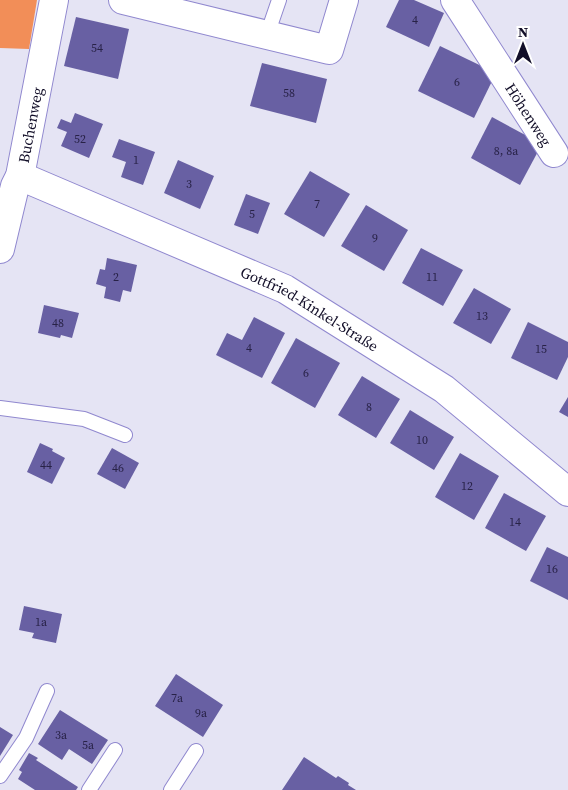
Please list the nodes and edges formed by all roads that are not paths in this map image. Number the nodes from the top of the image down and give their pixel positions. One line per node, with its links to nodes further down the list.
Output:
1 (54, 0): 8 (street, Buchenweg)
2 (123, 0): 6 (street)
3 (279, 0): 6 (lane)
4 (344, 0): 6 (street)
5 (456, 0): 7 (street, Höhenweg)
6 (267, 35)
7 (554, 154)
8 (20, 176): 9 (street, Buchenweg); 12 (street, Gottfried-Kinkel-Straße)
9 (0, 249)
10 (0, 408): 11 (lane)
11 (125, 435)
12 (568, 492)
13 (47, 690): 16 (lane)
14 (115, 750): 17 (lane)
15 (196, 751): 18 (lane)
16 (0, 776)
17 (89, 790)
18 (171, 790)

